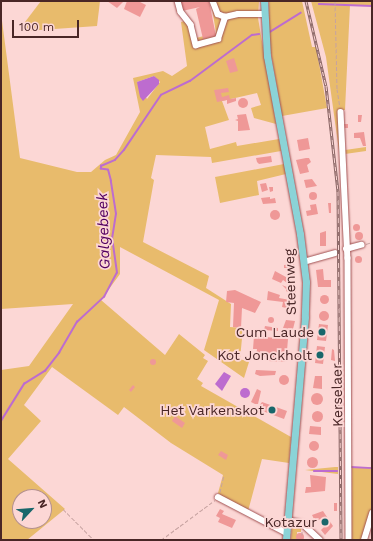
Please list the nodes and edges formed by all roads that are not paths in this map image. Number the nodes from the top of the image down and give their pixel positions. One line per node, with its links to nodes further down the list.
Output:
1 (178, 1): 5 (street)
2 (213, 1): 5 (street)
3 (264, 1): 4 (main road, Steenweg)
4 (264, 14): 5 (street); 10 (main road, Steenweg)
5 (225, 17)
6 (341, 112): 8 (street, Kerselaer)
7 (361, 245): 8 (street)
8 (346, 249): 16 (street, Kerselaer)
9 (335, 253): 10 (street)
10 (304, 262): 13 (main road, Steenweg)
11 (218, 497): 14 (street, Steenweg)
12 (372, 513): 17 (street)
13 (288, 520): 14 (main road, Steenweg); 15 (street)
14 (287, 537)
15 (320, 540)
16 (349, 540)
17 (364, 540)

